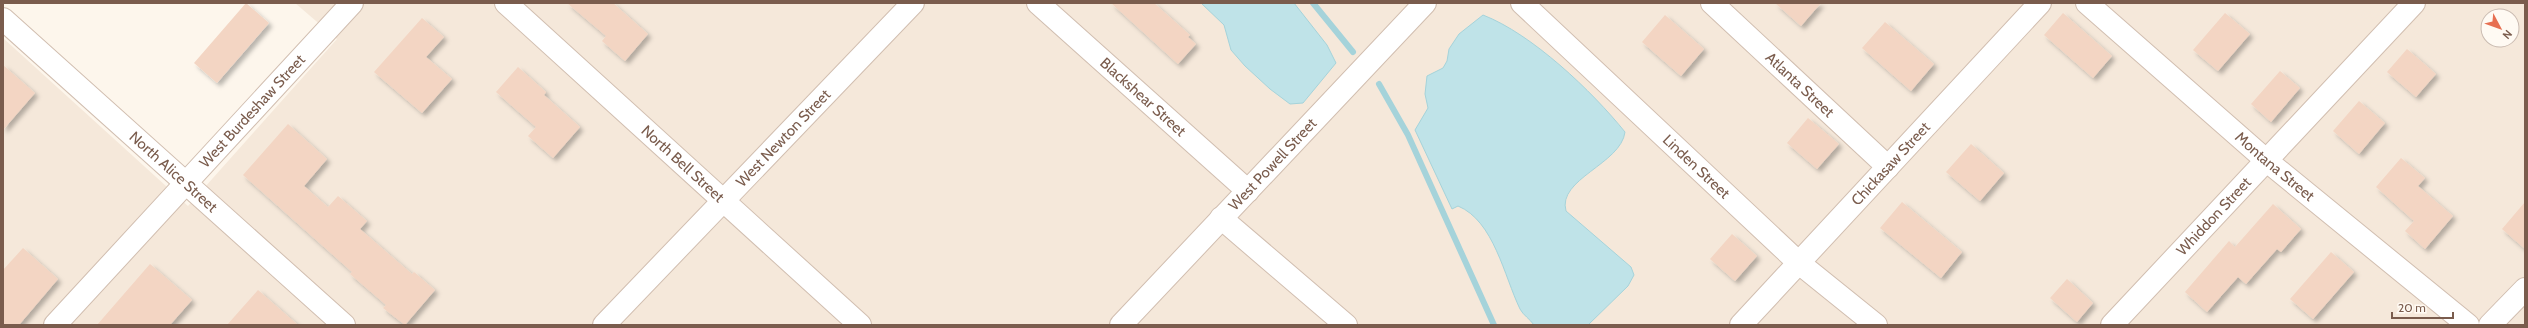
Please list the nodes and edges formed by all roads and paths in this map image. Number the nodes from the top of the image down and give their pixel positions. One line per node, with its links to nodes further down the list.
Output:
1 (352, 3): 14 (street, West Burdeshaw Street)
2 (506, 3): 16 (street, North Bell Street)
3 (913, 3): 16 (street, West Newton Street)
4 (1038, 3): 15 (street, Blackshear Street)
5 (1425, 3): 15 (street, West Powell Street)
6 (1522, 3): 18 (street, Linden Street)
7 (1712, 3): 13 (street, Atlanta Street)
8 (2040, 3): 13 (street, Chickasaw Street)
9 (2087, 3): 12 (street, Montana Street)
10 (2414, 3): 12 (street, Whiddon Street)
11 (3, 19): 14 (street, North Alice Street)
12 (2267, 161): 28 (street, Whiddon Street); 29 (street, Montana Street)
13 (1888, 167): 18 (street, Chickasaw Street)
14 (186, 183): 20 (street, West Burdeshaw Street); 21 (street, North Alice Street)
15 (1248, 191): 17 (street, West Powell Street)
16 (722, 201): 22 (street, West Newton Street); 23 (street, North Bell Street)
17 (1221, 218): 24 (street, West Powell Street); 25 (street)
18 (1799, 263): 26 (street, Chickasaw Street); 27 (street, Linden Street)
19 (2525, 289): 30 (street)
20 (56, 325)
21 (344, 325)
22 (604, 325)
23 (860, 325)
24 (1121, 325)
25 (1346, 325)
26 (1742, 325)
27 (1876, 325)
28 (2112, 325)
29 (2468, 325)
30 (2490, 325)

